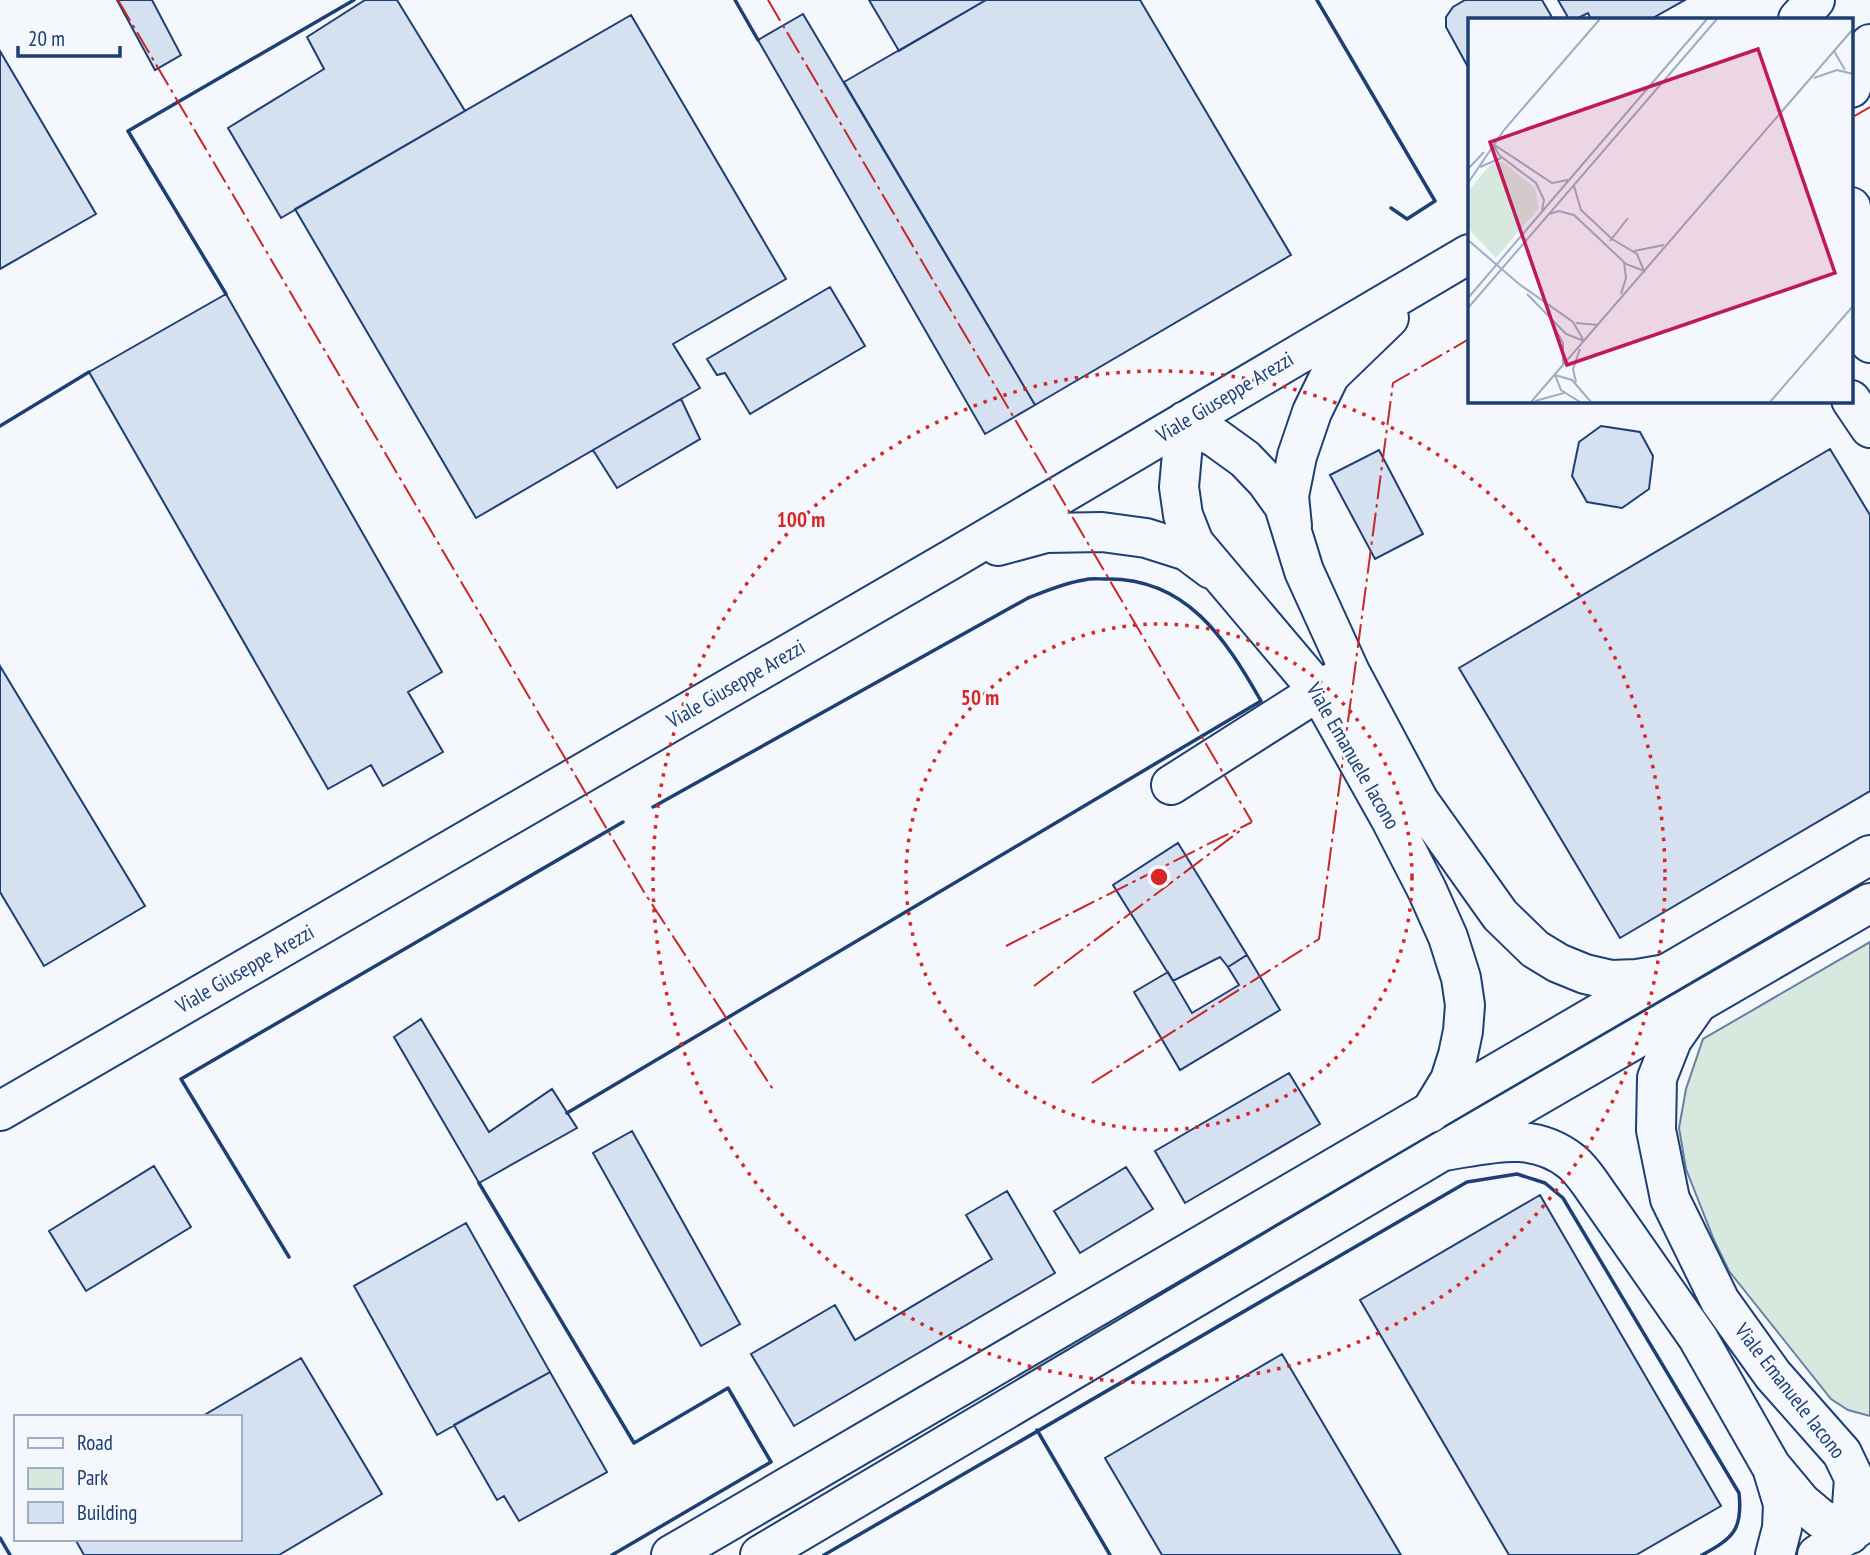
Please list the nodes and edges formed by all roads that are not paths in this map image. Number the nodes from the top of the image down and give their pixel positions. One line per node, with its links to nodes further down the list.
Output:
1 (1815, 0): 2 (street)
2 (1799, 18)
3 (1870, 18): 4 (street)
4 (1853, 28)
5 (1870, 44): 6 (street)
6 (1853, 83)
7 (1853, 221): 10 (street)
8 (1468, 255): 9 (street, Viale Giuseppe Arezzi)
9 (1435, 274): 14 (street, Viale Giuseppe Arezzi); 16 (street)
10 (1870, 297)
11 (1853, 307): 12 (street)
12 (1870, 343)
13 (1852, 402): 15 (street)
14 (1185, 421): 16 (street); 17 (street, Viale Giuseppe Arezzi); 18 (street, Viale Emanuele Iacono)
15 (1870, 428)
16 (1293, 536): 19 (street)
17 (952, 559): 18 (street); 25 (street, Viale Giuseppe Arezzi)
18 (1222, 577): 19 (street, Viale Emanuele Iacono)
19 (1334, 681): 20 (street); 23 (street); 26 (street, Viale Emanuele Iacono)
20 (1171, 785)
21 (1870, 855): 23 (street)
22 (1870, 904): 24 (street)
23 (1666, 974): 26 (street)
24 (1697, 1004): 27 (street); 28 (street, Viale Emanuele Iacono)
25 (0, 1111)
26 (1430, 1113): 32 (street)
27 (1441, 1152): 30 (street, Viale Emanuele Iacono); 33 (street)
28 (1819, 1428): 29 (street); 31 (street, Viale Emanuele Iacono)
29 (1870, 1440)
30 (1772, 1466): 31 (street, Viale Emanuele Iacono); 34 (street)
31 (1864, 1526): 35 (street)
32 (671, 1555)
33 (760, 1555)
34 (1775, 1555)
35 (1816, 1555)

